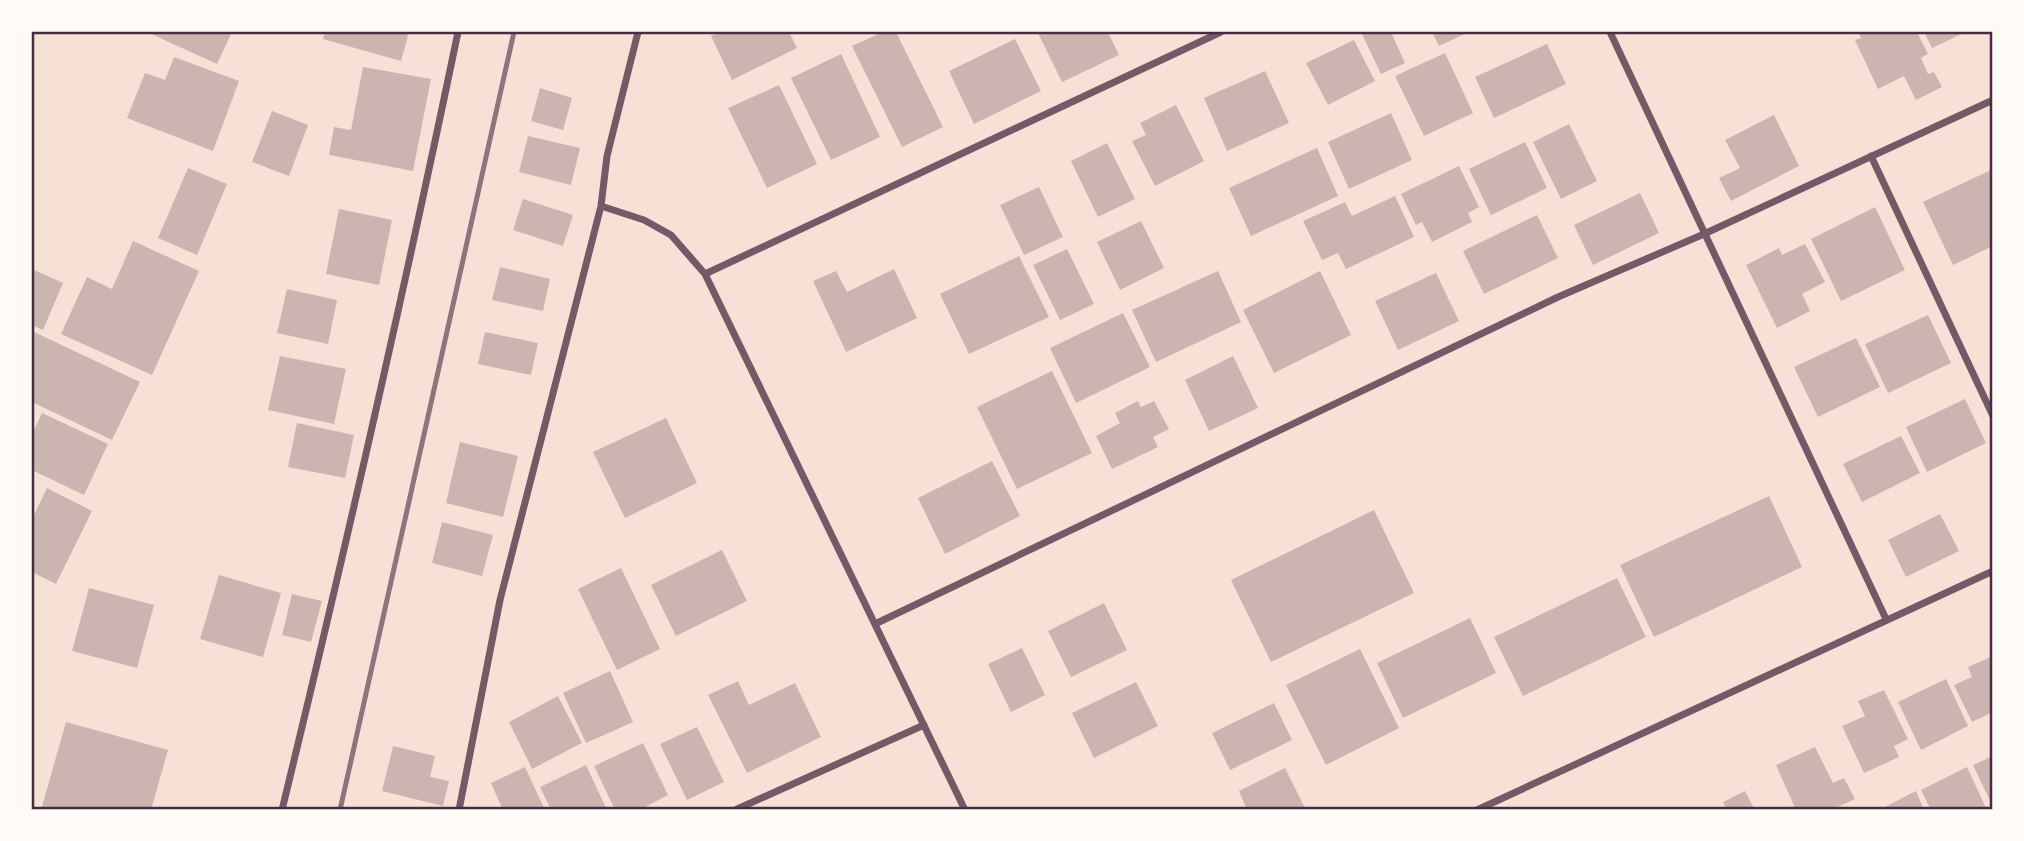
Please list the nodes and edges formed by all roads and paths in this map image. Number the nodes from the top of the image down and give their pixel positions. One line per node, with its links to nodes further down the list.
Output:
1 (458, 32): 15 (street)
2 (638, 32): 7 (street)
3 (1222, 32): 9 (street)
4 (1609, 32): 8 (street)
5 (1993, 100): 6 (street)
6 (1871, 156): 8 (street); 10 (street)
7 (601, 206): 9 (street); 16 (street)
8 (1704, 234): 12 (street); 13 (street)
9 (705, 274): 13 (street)
10 (1993, 416)
11 (1993, 571): 12 (street)
12 (1886, 619): 19 (street)
13 (875, 624): 14 (street)
14 (924, 725): 17 (street); 18 (street)
15 (282, 810)
16 (458, 810)
17 (735, 810)
18 (965, 810)
19 (1478, 810)

